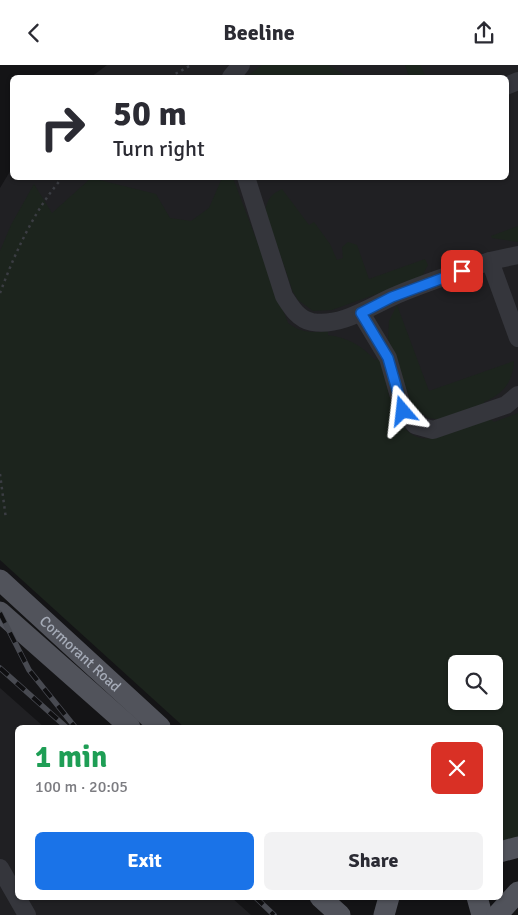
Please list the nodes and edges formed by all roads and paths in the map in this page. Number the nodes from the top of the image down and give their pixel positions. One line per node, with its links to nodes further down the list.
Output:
1 (192, 65): 3 (path)
2 (241, 65): 4 (lane)
3 (174, 75)
4 (233, 75)
5 (61, 180): 9 (path)
6 (247, 180): 10 (lane)
7 (518, 255): 8 (lane)
8 (490, 261): 10 (lane); 11 (lane)
9 (0, 293)
10 (361, 313): 12 (lane)
11 (518, 338)
12 (518, 395)
13 (0, 474): 14 (path)
14 (6, 519)
15 (0, 580): 18 (main road, Cormorant Road)
16 (0, 612): 17 (main road, Cormorant Road)
17 (128, 725)
18 (158, 725)
19 (518, 847): 20 (main road)
20 (503, 851)
21 (0, 868): 23 (lane)
22 (518, 892): 32 (main road)
23 (15, 895)
24 (18, 900): 28 (lane)
25 (323, 900): 29 (main road)
26 (387, 900): 30 (main road)
27 (478, 900): 31 (main road)
28 (26, 915)
29 (340, 915)
30 (384, 915)
31 (482, 915)
32 (497, 915)

